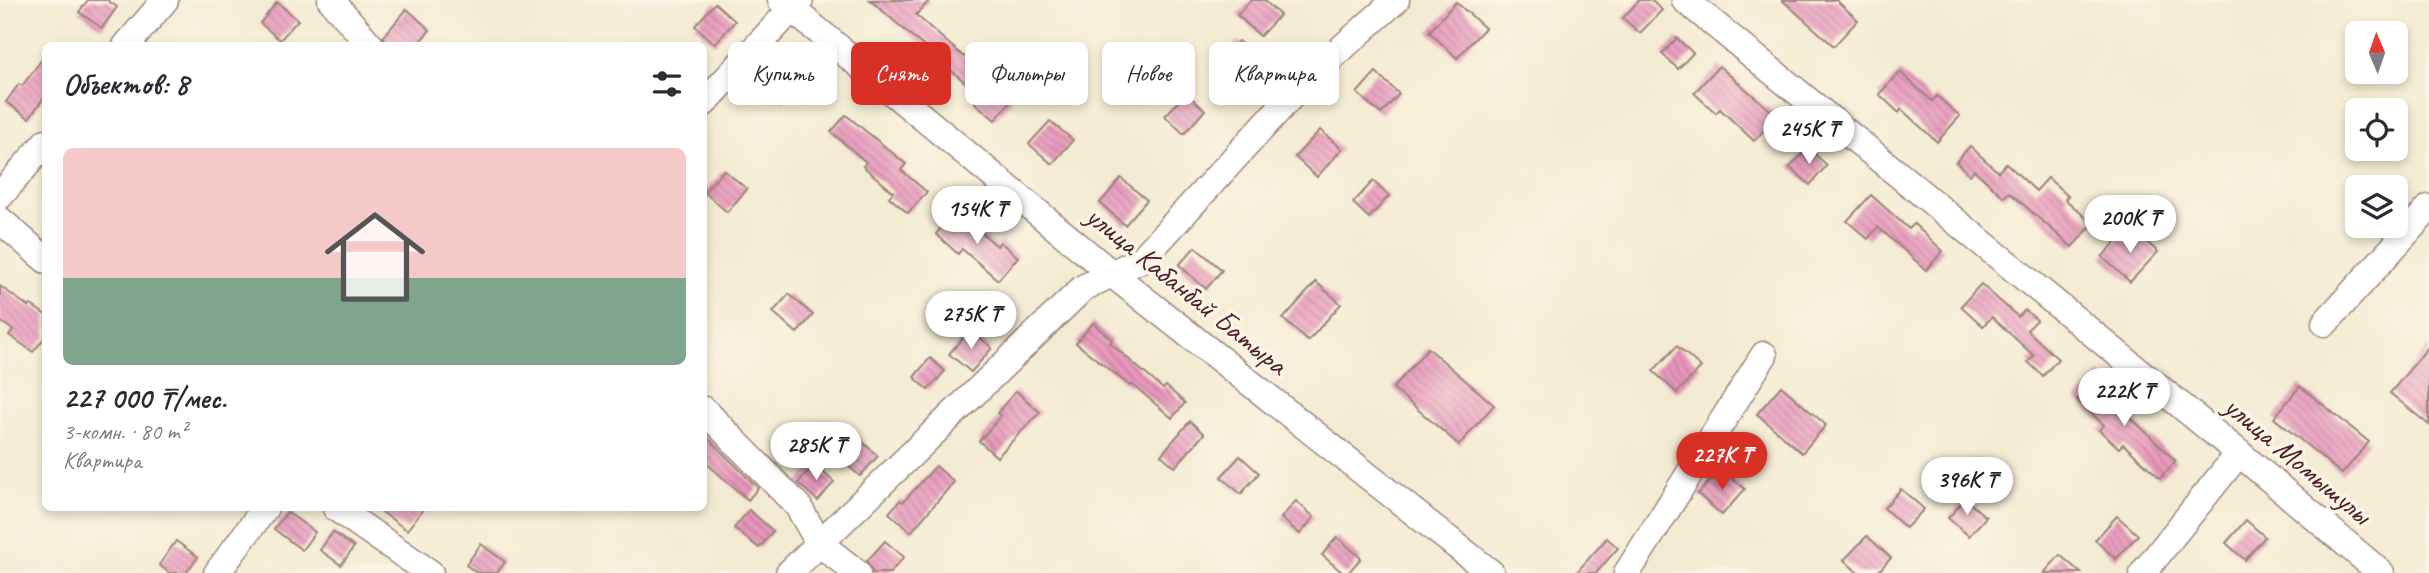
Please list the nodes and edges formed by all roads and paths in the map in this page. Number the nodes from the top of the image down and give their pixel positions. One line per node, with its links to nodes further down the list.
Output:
1 (164, 0): 6 (street)
2 (331, 0): 7 (street)
3 (1396, 0): 14 (street)
4 (1685, 0): 18 (street, улица Момышулы)
5 (791, 3): 8 (street); 14 (street, улица Кабанбай Батыра)
6 (129, 42)
7 (368, 42)
8 (707, 100)
9 (42, 147): 10 (street)
10 (0, 196)
11 (2429, 208): 15 (street)
12 (0, 220): 13 (street)
13 (42, 257)
14 (1112, 274): 21 (street); 26 (street, улица Кабанбай Батыра)
15 (2325, 323)
16 (1764, 355): 27 (street)
17 (707, 414): 21 (street)
18 (2239, 453): 28 (street); 29 (street, улица Момышулы)
19 (263, 511): 22 (street)
20 (340, 511): 23 (street)
21 (819, 543): 24 (street); 25 (street)
22 (217, 573)
23 (430, 573)
24 (789, 573)
25 (857, 573)
26 (1491, 573)
27 (1627, 573)
28 (2143, 573)
29 (2381, 573)

